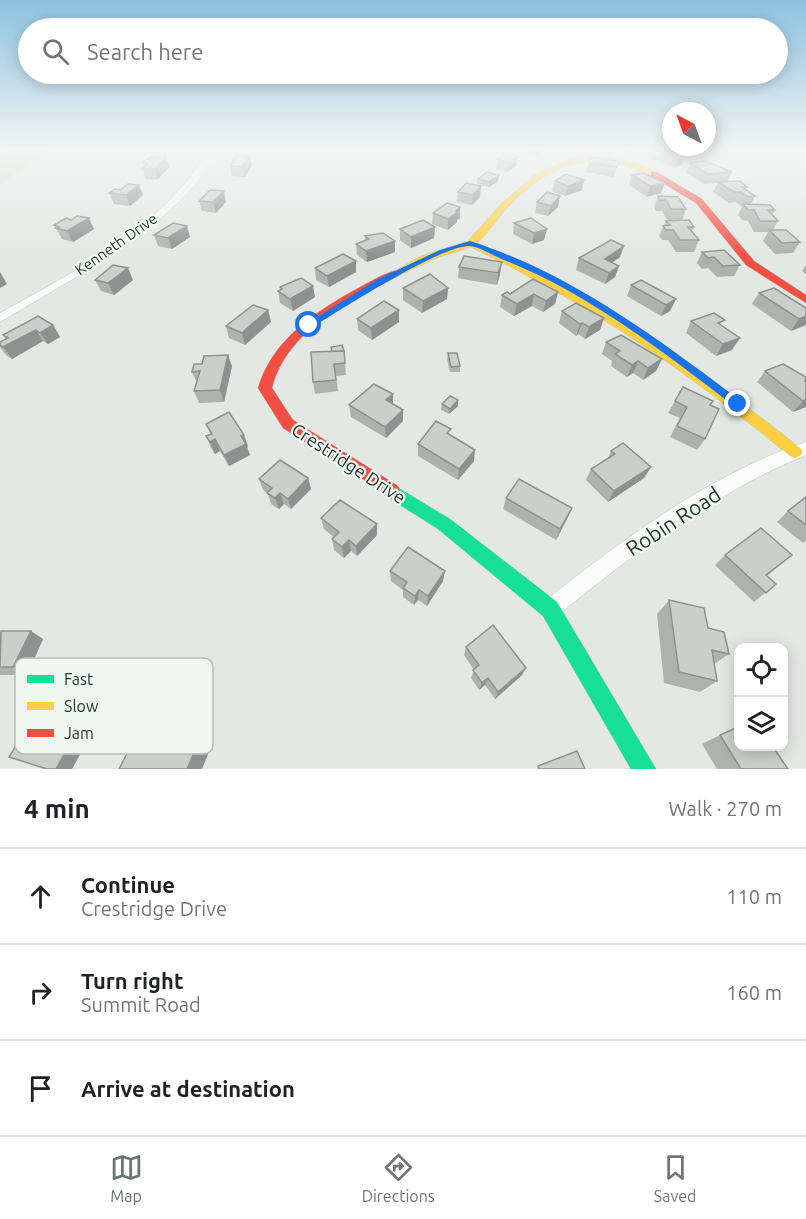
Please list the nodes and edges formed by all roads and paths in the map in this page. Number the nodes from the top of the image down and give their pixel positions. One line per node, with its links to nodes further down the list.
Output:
1 (189, 186): 6 (street, Kenneth Drive)
2 (523, 186): 4 (street, Crestridge Drive)
3 (675, 186): 5 (street, Crestridge Drive)
4 (470, 243): 7 (street); 8 (street, Crestridge Drive)
5 (806, 300)
6 (0, 318)
7 (800, 450): 8 (street, Robin Road)
8 (550, 609): 9 (street, Crestridge Drive)
9 (644, 769)

